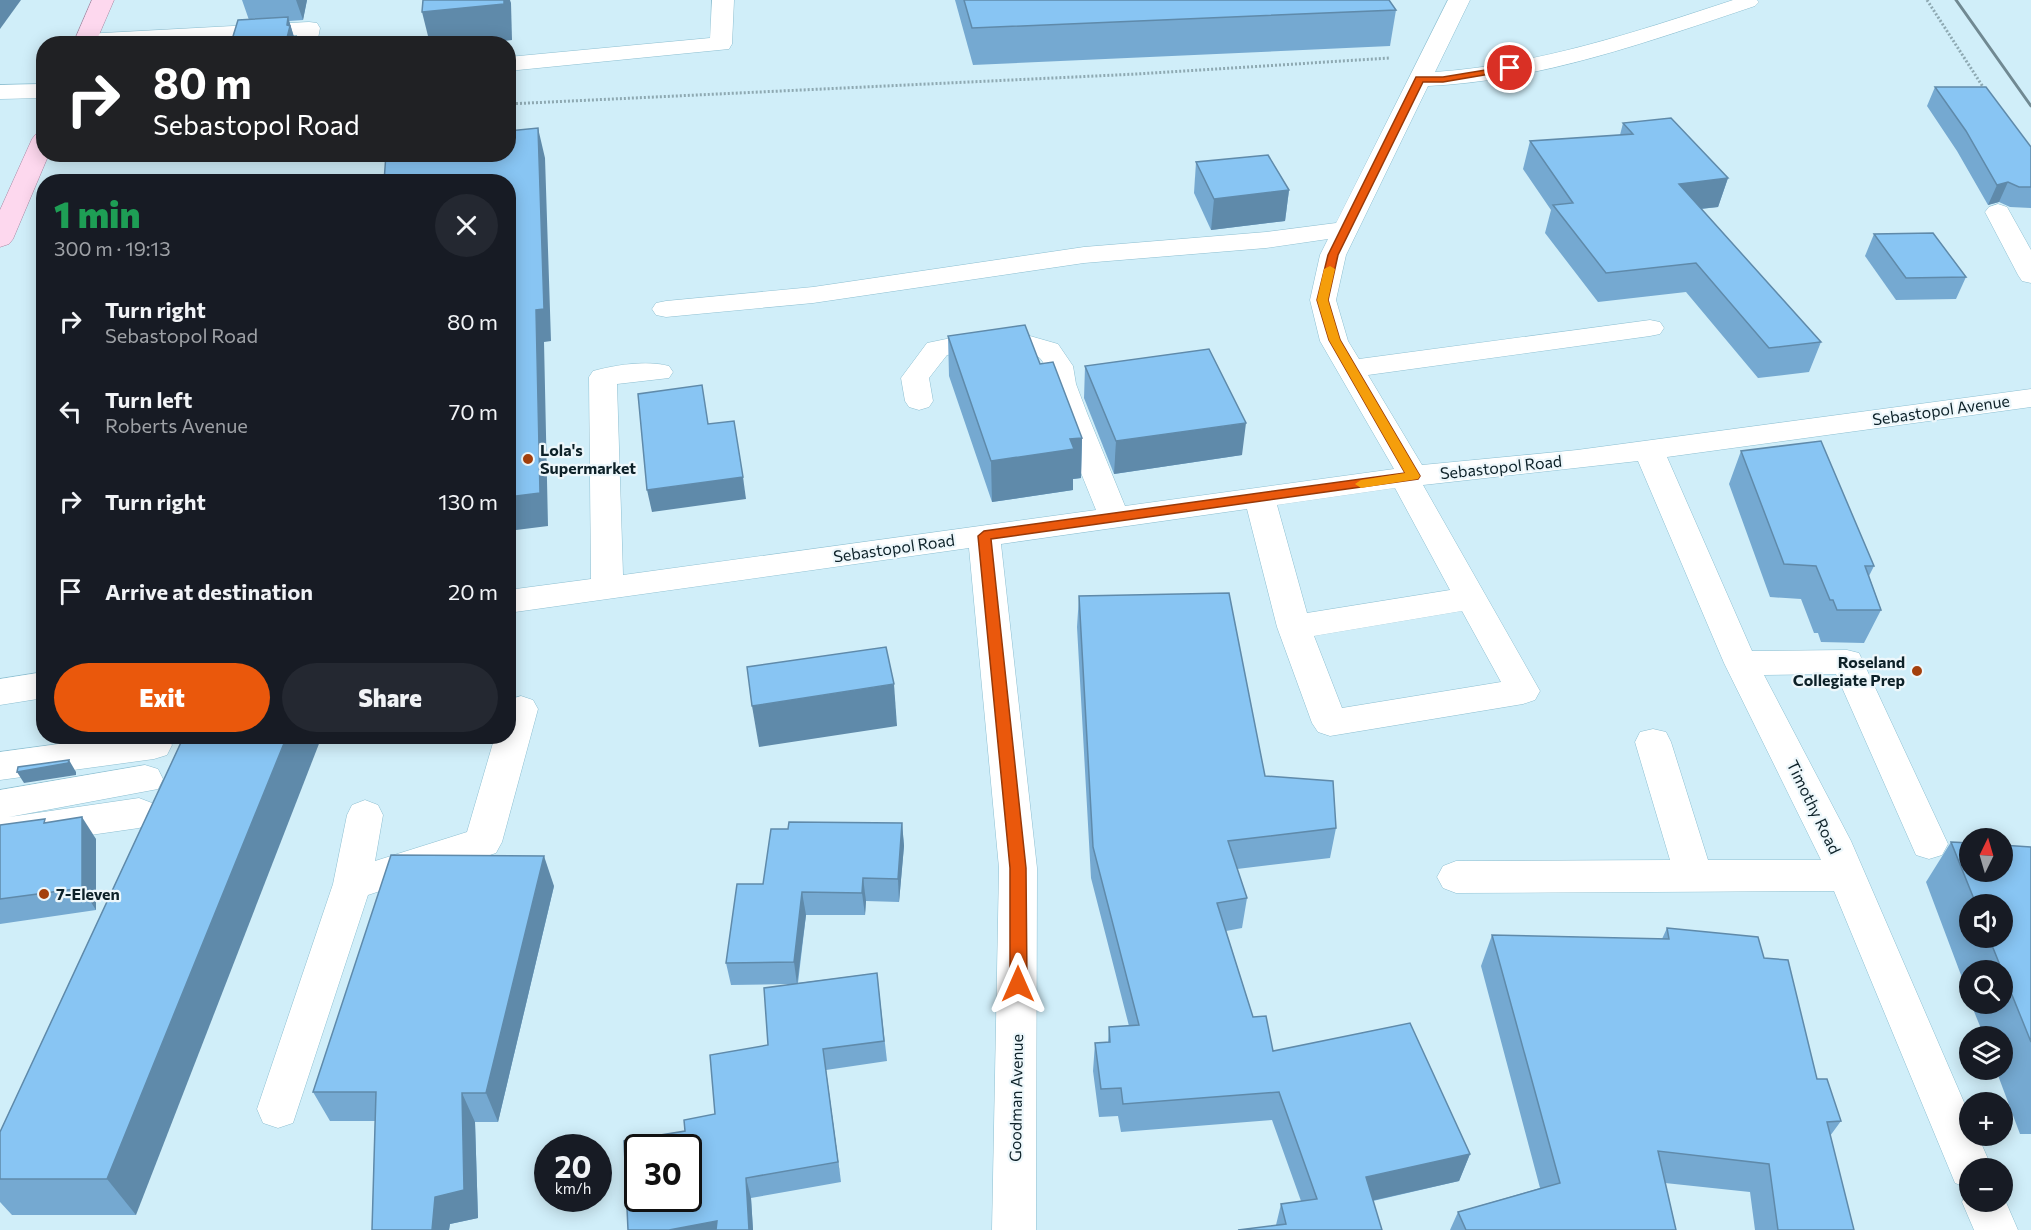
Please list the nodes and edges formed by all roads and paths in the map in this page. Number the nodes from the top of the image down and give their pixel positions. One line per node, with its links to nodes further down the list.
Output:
1 (103, 0): 6 (main road)
2 (723, 0): 10 (street)
3 (1459, 0): 9 (street)
4 (1928, 0): 14 (path)
5 (1748, 2): 11 (street)
6 (88, 36)
7 (181, 36): 8 (street)
8 (308, 36)
9 (1431, 55): 11 (street); 15 (path)
10 (516, 63)
11 (1420, 79): 18 (street)
12 (36, 91): 13 (street)
13 (0, 92)
14 (1988, 95)
15 (516, 104)
16 (36, 157): 19 (main road)
17 (1998, 212): 20 (street)
18 (1346, 229): 21 (street); 23 (street)
19 (0, 239)
20 (2031, 275)
21 (666, 309)
22 (1650, 328): 23 (street)
23 (1351, 369): 29 (street)
24 (659, 372): 33 (street)
25 (2031, 398): 27 (street, Sebastopol Avenue)
26 (919, 401): 31 (street)
27 (1851, 423): 28 (street, Sebastopol Road)
28 (1648, 449): 29 (street, Sebastopol Road); 37 (street, Timothy Road)
29 (1409, 477): 30 (street, Sebastopol Road); 34 (street)
30 (1260, 498): 31 (street, Sebastopol Road); 36 (street)
31 (1115, 518): 32 (street, Sebastopol Road)
32 (984, 536): 33 (street, Sebastopol Road); 57 (street, Goodman Avenue)
33 (607, 589): 35 (street, Sebastopol Road)
34 (1472, 598): 36 (street); 36 (street)
35 (516, 601)
36 (1294, 627)
37 (1741, 663): 49 (street); 50 (street, Timothy Road)
38 (36, 686): 39 (street)
39 (0, 692)
40 (521, 709): 41 (street)
41 (516, 726)
42 (1653, 742): 51 (street)
43 (511, 744): 53 (street)
44 (154, 745): 45 (street)
45 (0, 766)
46 (0, 804): 48 (street)
47 (365, 815): 53 (street)
48 (0, 833)
49 (1929, 844)
50 (1846, 875): 51 (street); 55 (street, Timothy Road)
51 (1694, 876): 52 (street)
52 (1456, 877)
53 (352, 884): 54 (street)
54 (278, 1109)
55 (1966, 1158)
56 (1988, 1212): 58 (street)
57 (1014, 1230)
58 (1996, 1230)

